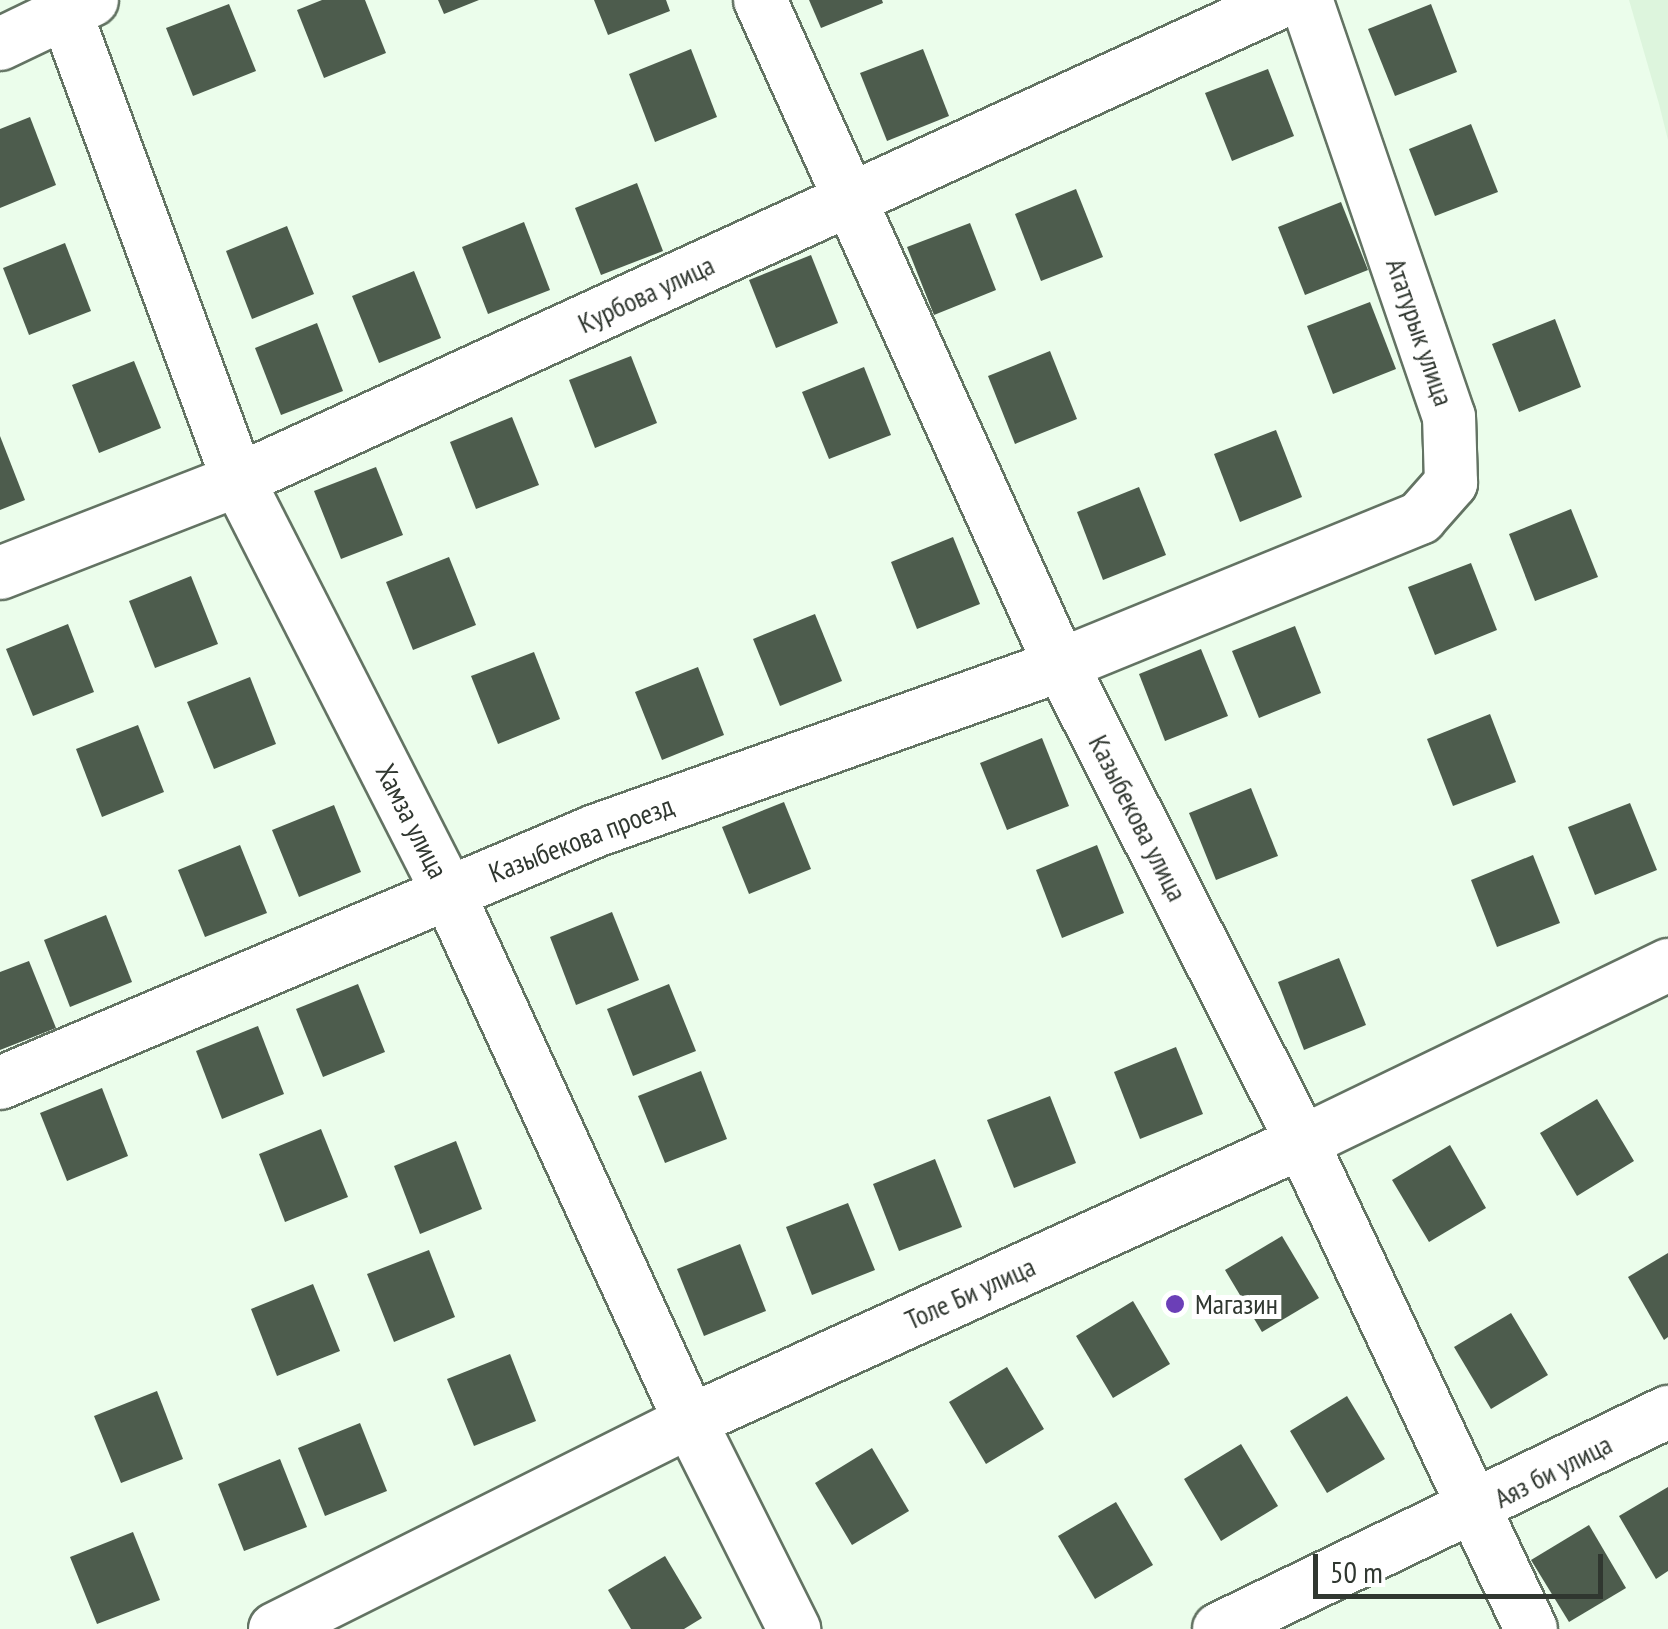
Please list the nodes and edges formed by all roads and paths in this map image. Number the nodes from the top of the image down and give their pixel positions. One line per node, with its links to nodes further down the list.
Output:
1 (760, 0): 6 (street, Казыбекова улица)
2 (1285, 0): 6 (street, Курбова улица)
3 (1306, 0): 9 (street, Ататурык улица)
4 (73, 4): 5 (street); 7 (street, Хамза улица)
5 (0, 44)
6 (846, 202): 7 (street, Курбова улица); 9 (street, Казыбекова улица)
7 (238, 480): 8 (street, Курбова улица); 10 (street, Хамза улица)
8 (0, 573)
9 (1060, 664): 10 (street, Казыбекова проезд); 13 (street, Казыбекова улица)
10 (447, 890): 12 (street, Казыбекова проезд); 15 (street, Хамза улица)
11 (1668, 965): 13 (street, Толе Би улица)
12 (0, 1083)
13 (1302, 1142): 15 (street, Толе Би улица); 16 (street, Казыбекова улица)
14 (1668, 1412): 16 (street, Аяз би улица)
15 (690, 1421): 17 (street, Толе Би улица); 18 (street, Хамза улица)
16 (1478, 1509): 19 (street, Аяз би улица); 20 (street, Казыбекова улица)
17 (276, 1629)
18 (794, 1629)
19 (1219, 1629)
20 (1531, 1629)

